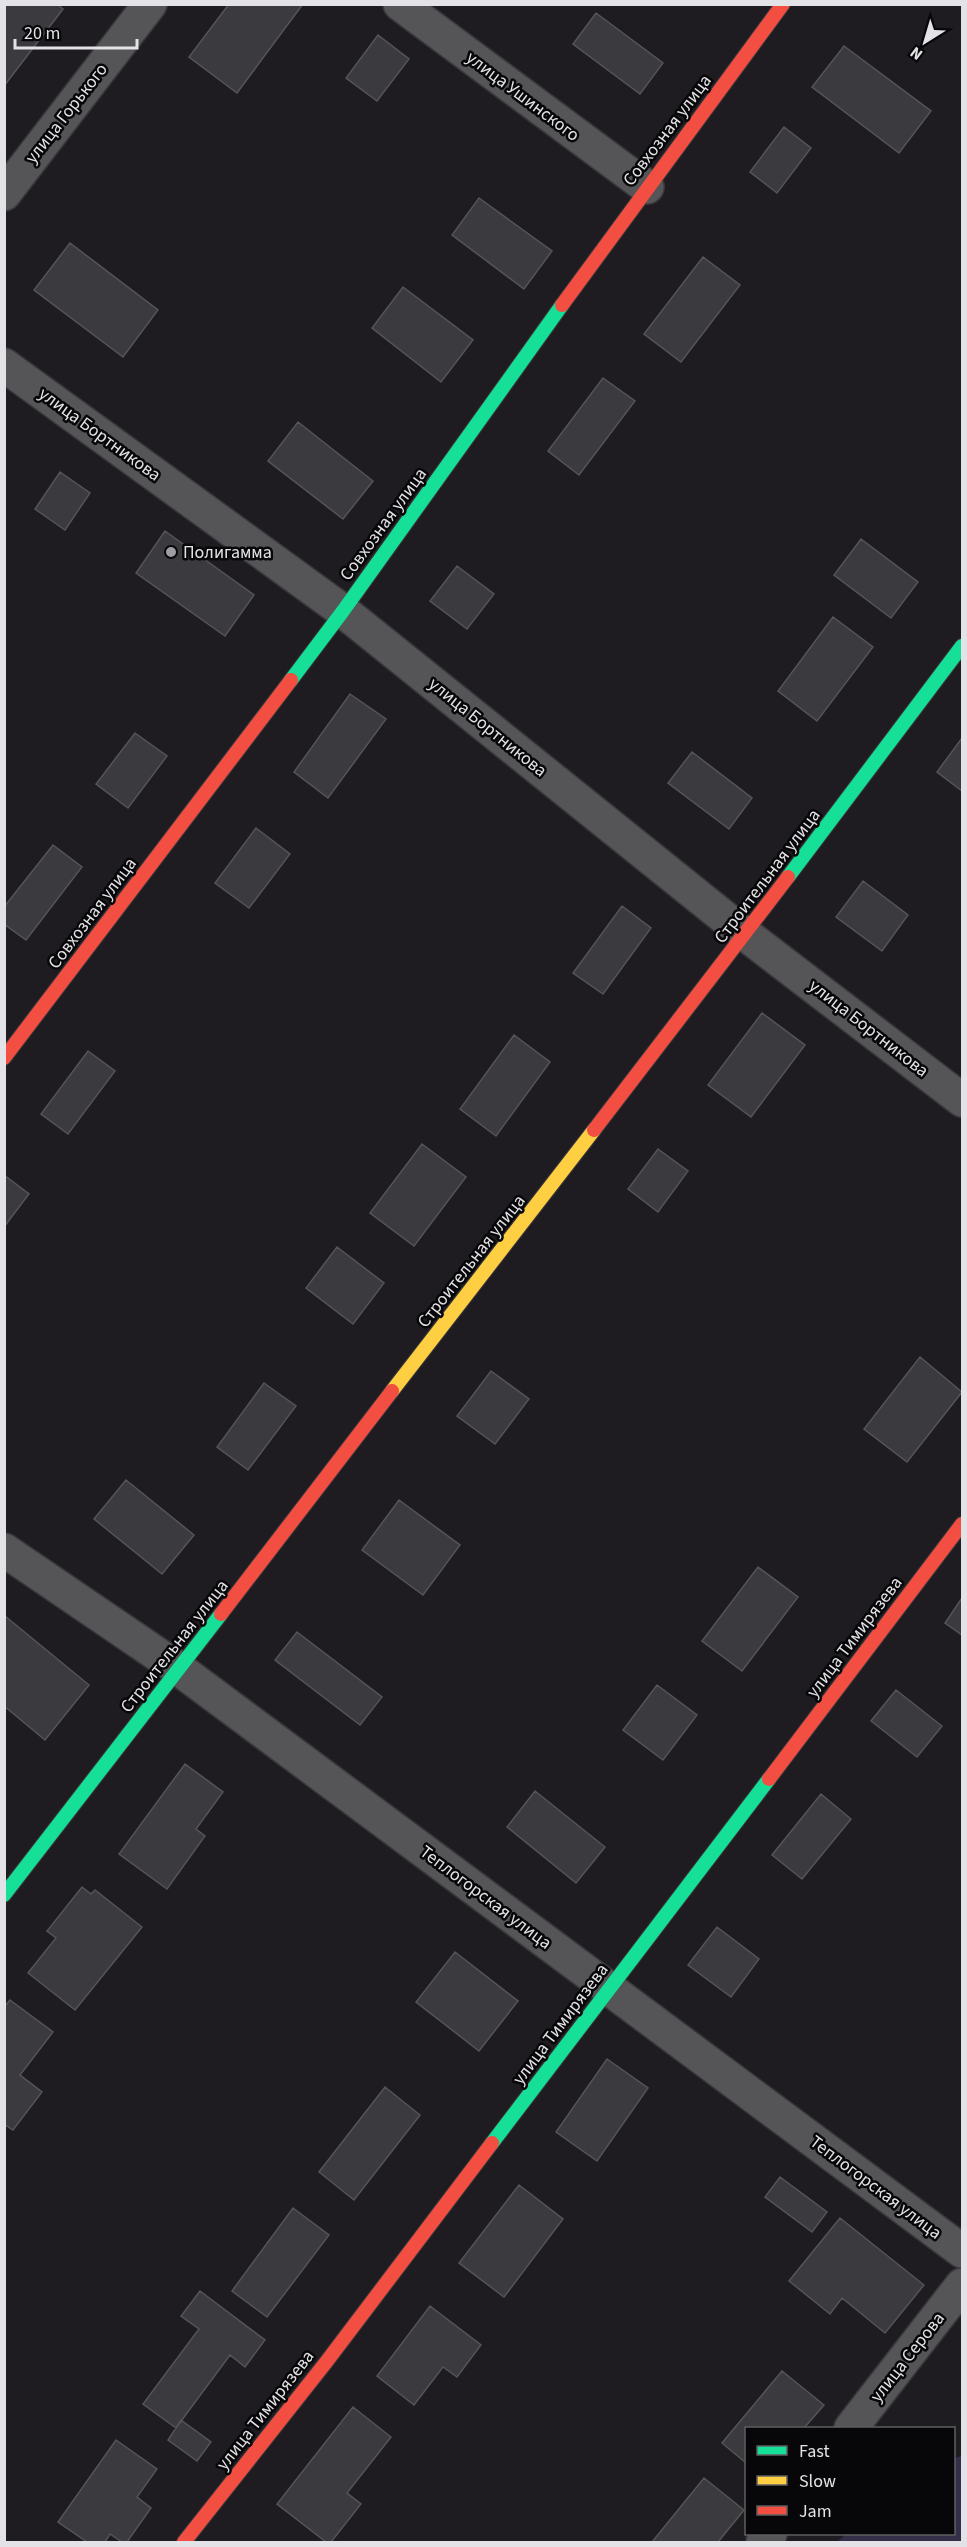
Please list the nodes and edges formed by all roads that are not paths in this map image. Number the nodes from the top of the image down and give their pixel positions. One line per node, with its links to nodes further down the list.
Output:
1 (150, 4): 5 (street, улица Горького)
2 (400, 4): 4 (street, улица Ушинского)
3 (783, 4): 4 (street, Совхозная улица)
4 (647, 187): 7 (street, Совхозная улица)
5 (4, 194)
6 (4, 365): 7 (street, улица Бортникова)
7 (343, 611): 9 (street, улица Бортникова); 10 (street, Совхозная улица)
8 (963, 646): 9 (street, Строительная улица)
9 (745, 934): 11 (street, улица Бортникова); 14 (street, Строительная улица)
10 (4, 1058)
11 (963, 1100)
12 (963, 1524): 16 (street, улица Тимирязева)
13 (4, 1550): 14 (street, Теплогорская улица)
14 (179, 1669): 15 (street, Строительная улица); 16 (street, Теплогорская улица)
15 (4, 1896)
16 (609, 1989): 17 (street, Теплогорская улица); 20 (street, улица Тимирязева)
17 (963, 2251)
18 (963, 2284): 19 (street, улица Серова)
19 (852, 2427)
20 (184, 2542)

